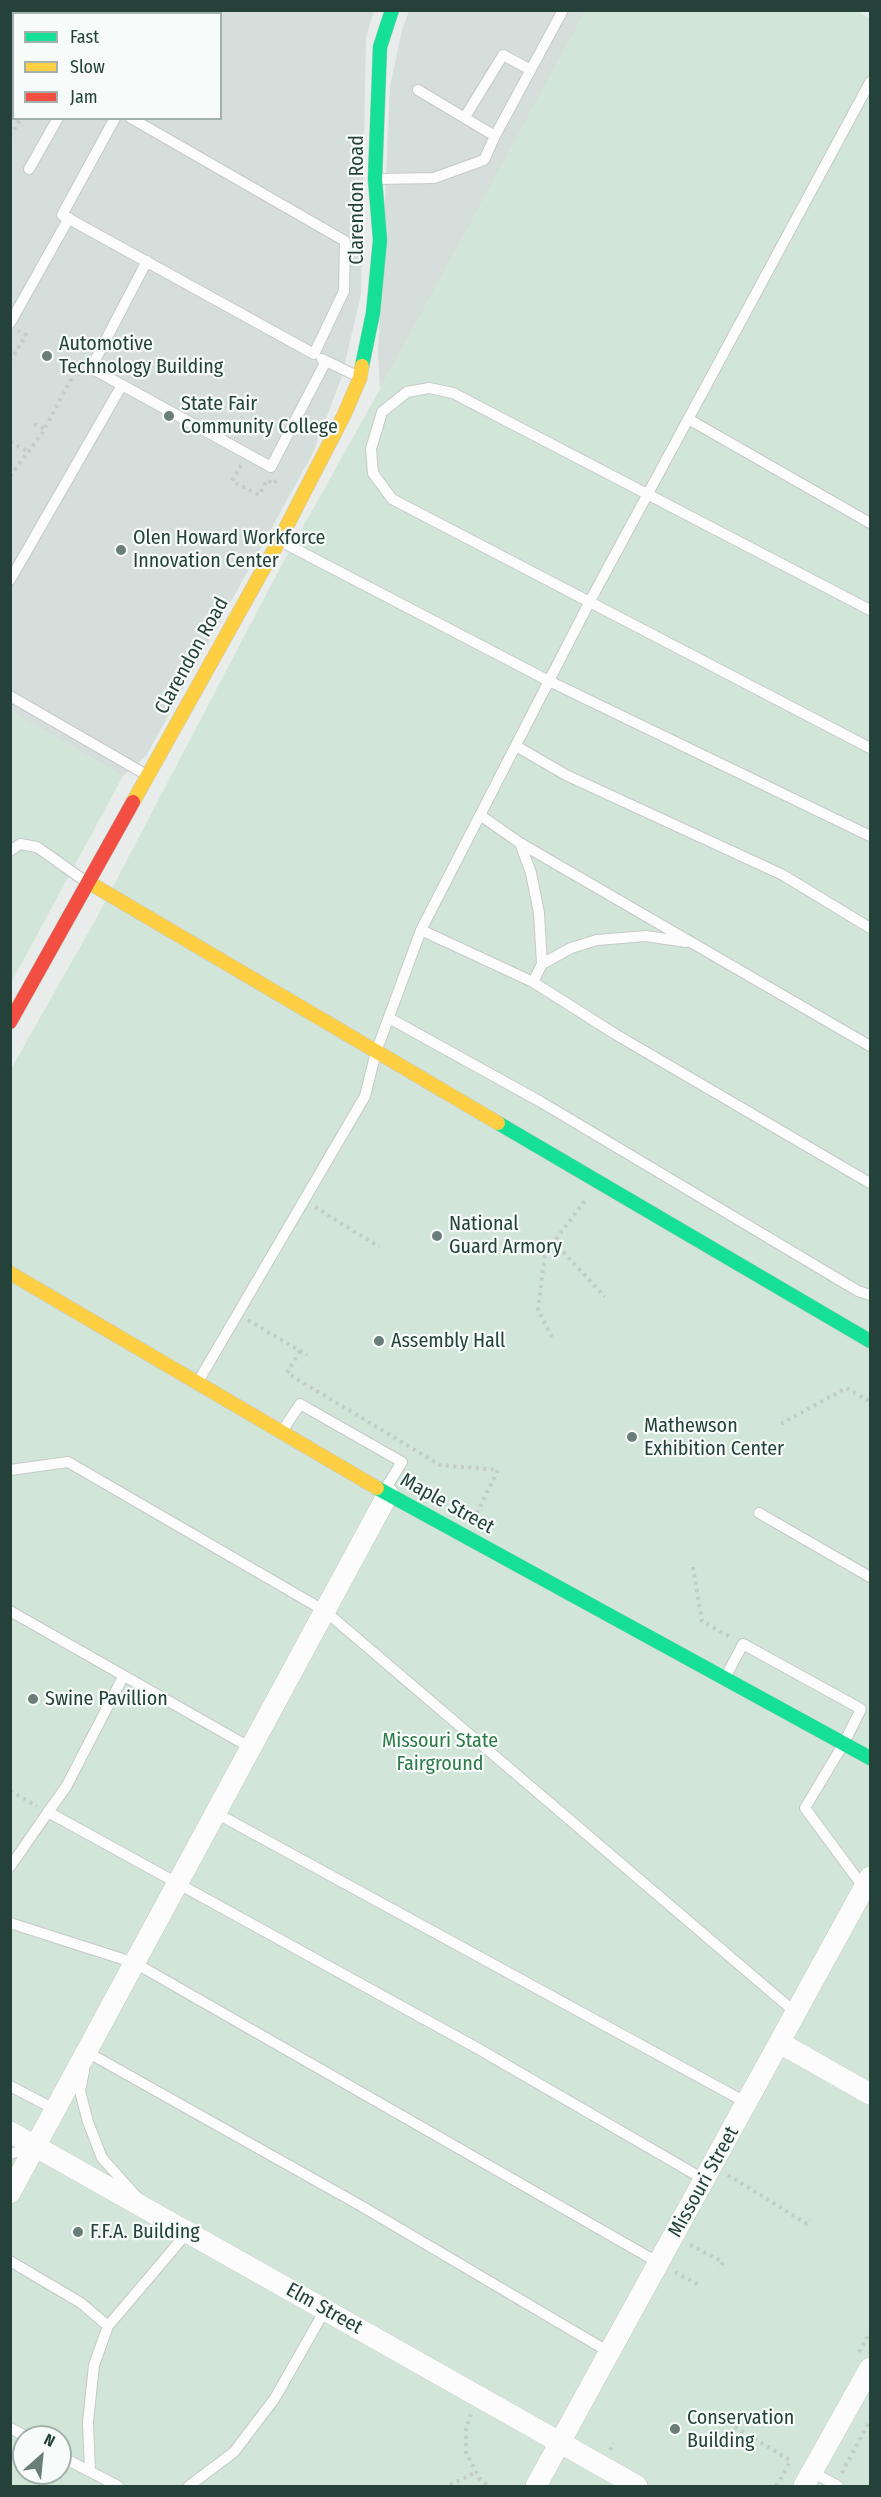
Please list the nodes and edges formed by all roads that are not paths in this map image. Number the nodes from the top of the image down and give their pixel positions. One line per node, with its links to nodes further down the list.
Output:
1 (392, 10): 12 (street, Clarendon Road)
2 (563, 10): 3 (lane)
3 (531, 70): 6 (lane); 10 (lane)
4 (870, 82): 20 (lane)
5 (418, 90): 6 (lane)
6 (465, 117): 10 (lane)
7 (57, 120): 11 (lane)
8 (115, 120): 13 (lane)
9 (134, 120): 16 (lane)
10 (495, 136): 12 (lane)
11 (29, 169)
12 (375, 179): 18 (street, Clarendon Road)
13 (69, 219): 14 (lane); 15 (lane)
14 (147, 261): 16 (lane); 19 (lane)
15 (10, 326)
16 (314, 354): 17 (lane)
17 (327, 361): 18 (lane); 19 (lane)
18 (360, 378): 23 (street, Clarendon Road)
19 (122, 385): 24 (lane)
20 (690, 420): 21 (lane); 22 (lane)
21 (648, 495): 25 (lane); 25 (lane); 26 (lane)
22 (870, 523)
23 (279, 541): 27 (lane); 31 (street, Clarendon Road)
24 (10, 580)
25 (590, 601): 27 (lane); 30 (lane)
26 (870, 610)
27 (549, 681): 29 (lane); 33 (lane)
28 (10, 696): 31 (lane)
29 (516, 746): 32 (lane); 37 (lane)
30 (870, 748)
31 (147, 775): 36 (street, Clarendon Road)
32 (480, 815): 34 (lane); 38 (lane)
33 (870, 836)
34 (520, 843): 39 (lane); 40 (lane)
35 (10, 852): 36 (lane)
36 (88, 882): 43 (street, Clarendon Road); 45 (street)
37 (870, 928)
38 (421, 930): 41 (lane); 42 (lane)
39 (692, 943): 40 (lane); 44 (lane)
40 (542, 964): 41 (lane)
41 (533, 982): 46 (lane)
42 (389, 1018): 45 (lane); 48 (lane)
43 (10, 1022)
44 (870, 1046)
45 (376, 1052): 49 (street); 50 (lane)
46 (870, 1183)
47 (10, 1273): 50 (street, Maple Street)
48 (870, 1295)
49 (870, 1341)
50 (197, 1382): 51 (street, Maple Street)
51 (282, 1431): 53 (street, Maple Street); 53 (lane)
52 (10, 1470): 57 (lane)
53 (386, 1493): 57 (street); 59 (street, Maple Street)
54 (759, 1513): 55 (lane)
55 (870, 1577)
56 (10, 1611): 58 (lane)
57 (325, 1611): 61 (street); 70 (lane)
58 (123, 1677): 61 (lane); 63 (lane)
59 (725, 1678): 60 (street, Maple Street); 60 (lane)
60 (844, 1743): 62 (street, Maple Street); 66 (lane)
61 (251, 1748): 64 (street)
62 (870, 1758)
63 (48, 1812): 65 (lane); 67 (lane)
64 (216, 1813): 67 (street); 75 (lane)
65 (10, 1866)
66 (867, 1883): 70 (street, Missouri Street)
67 (178, 1884): 69 (street); 80 (lane)
68 (10, 1923): 69 (lane)
69 (135, 1963): 72 (street); 85 (lane)
70 (796, 2013): 71 (street, Missouri Street)
71 (780, 2043): 74 (street); 75 (street, Missouri Street)
72 (87, 2052): 76 (street); 82 (lane); 88 (lane)
73 (10, 2086): 76 (lane)
74 (870, 2094)
75 (747, 2103): 80 (street, Missouri Street)
76 (56, 2110): 78 (street)
77 (10, 2132): 78 (street, Elm Street)
78 (36, 2146): 79 (lane); 81 (street); 82 (street, Elm Street)
79 (10, 2154)
80 (709, 2172): 85 (street, Missouri Street)
81 (10, 2193)
82 (148, 2210): 83 (street, Elm Street)
83 (190, 2234): 86 (street, Elm Street); 87 (lane)
84 (10, 2260): 87 (lane)
85 (659, 2263): 88 (street, Missouri Street)
86 (325, 2310): 90 (street, Elm Street); 96 (lane)
87 (108, 2326): 92 (lane)
88 (609, 2352): 90 (street, Missouri Street)
89 (870, 2368): 93 (street)
90 (559, 2442): 97 (street, Missouri Street); 98 (street, Elm Street)
91 (72, 2462): 92 (lane)
92 (90, 2471): 95 (lane)
93 (808, 2479): 94 (lane)
94 (836, 2486)
95 (118, 2487)
96 (189, 2487)
97 (536, 2487)
98 (638, 2487)

